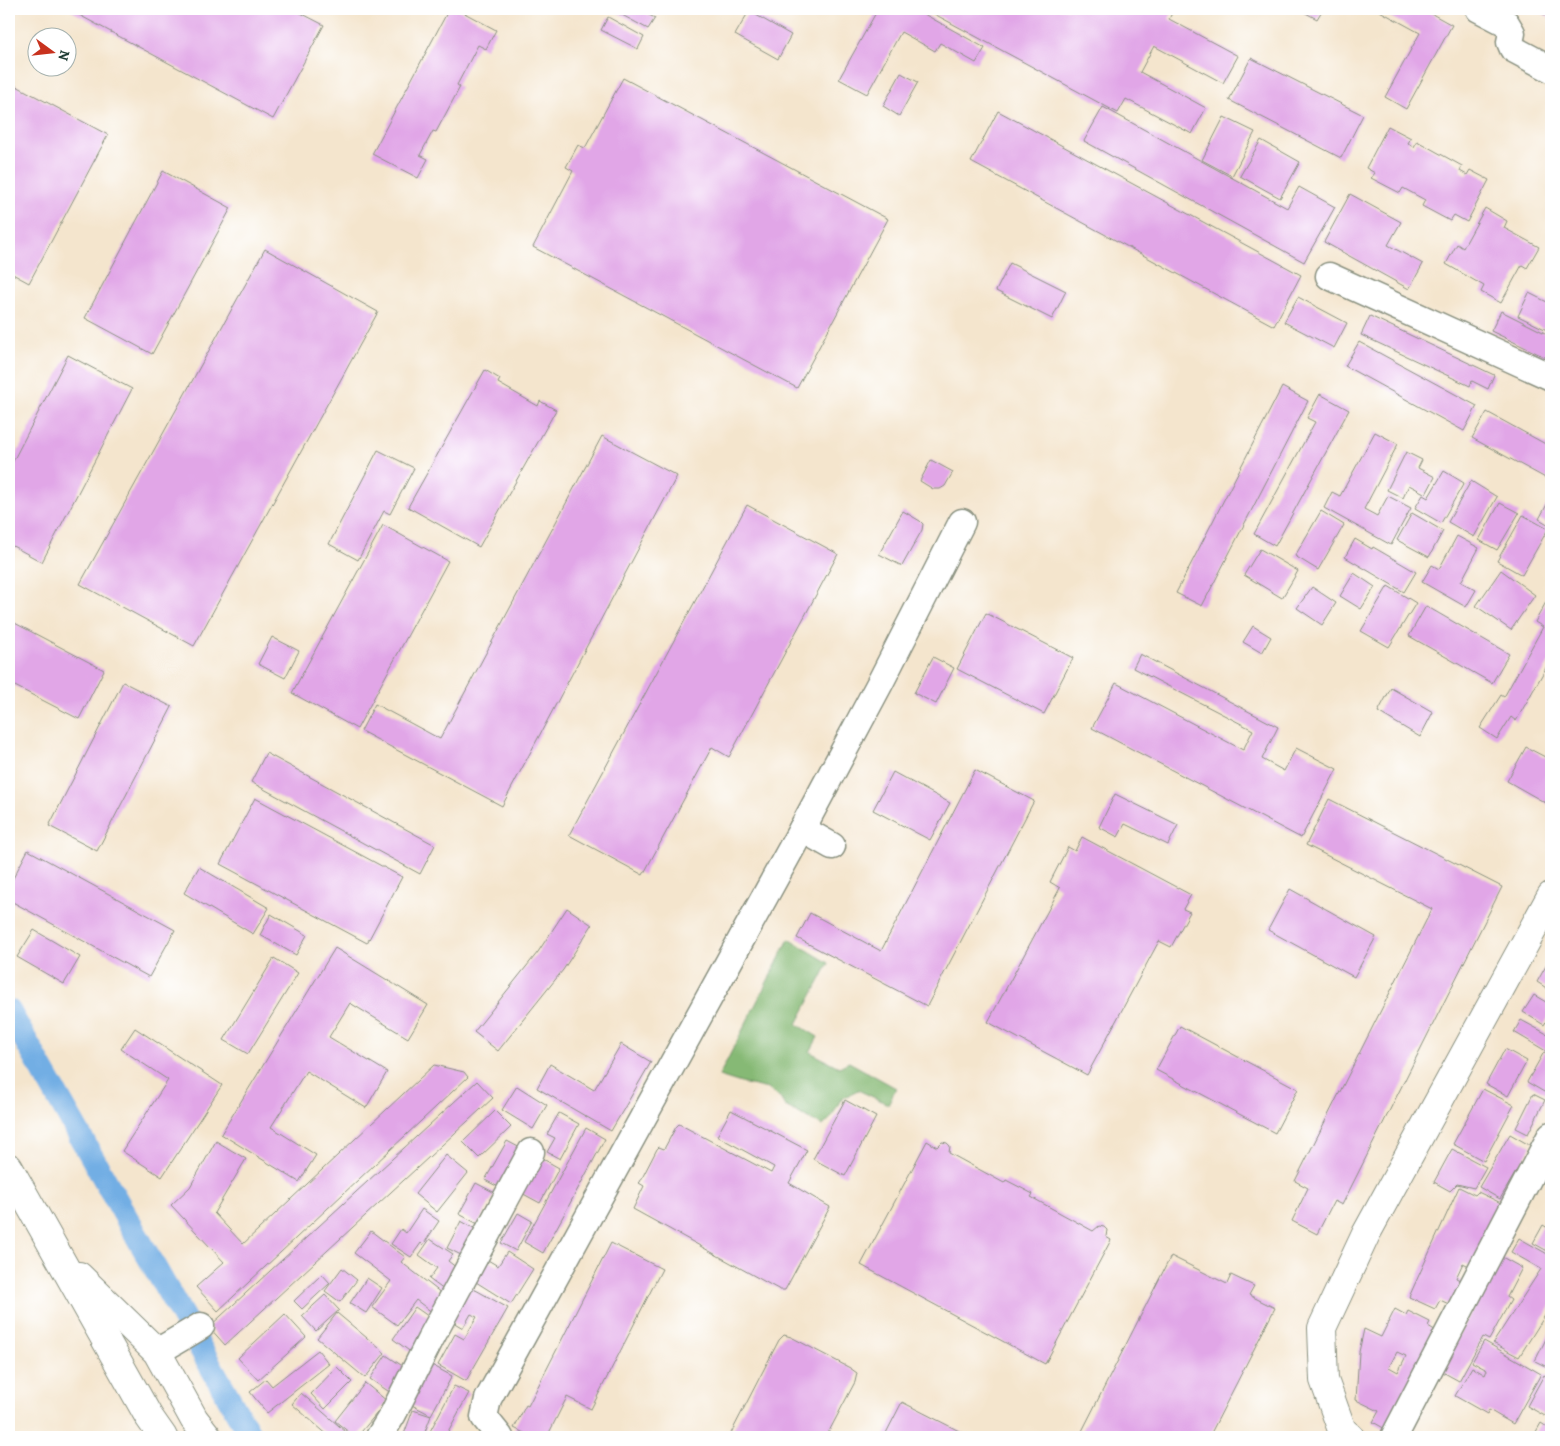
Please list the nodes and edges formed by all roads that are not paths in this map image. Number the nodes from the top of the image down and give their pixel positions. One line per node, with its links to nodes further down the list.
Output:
1 (1479, 9): 2 (street)
2 (1551, 69)
3 (1329, 276): 4 (street)
4 (1551, 377)
5 (962, 522): 6 (street)
6 (802, 829): 7 (street); 18 (street)
7 (832, 846)
8 (1551, 896): 19 (street)
9 (1551, 1135): 20 (street)
10 (531, 1152): 17 (street)
11 (9, 1168): 12 (street)
12 (57, 1255): 14 (street); 15 (street)
13 (201, 1326): 14 (street)
14 (164, 1348): 16 (street)
15 (163, 1437)
16 (208, 1437)
17 (379, 1437)
18 (500, 1437)
19 (1350, 1437)
20 (1394, 1437)

